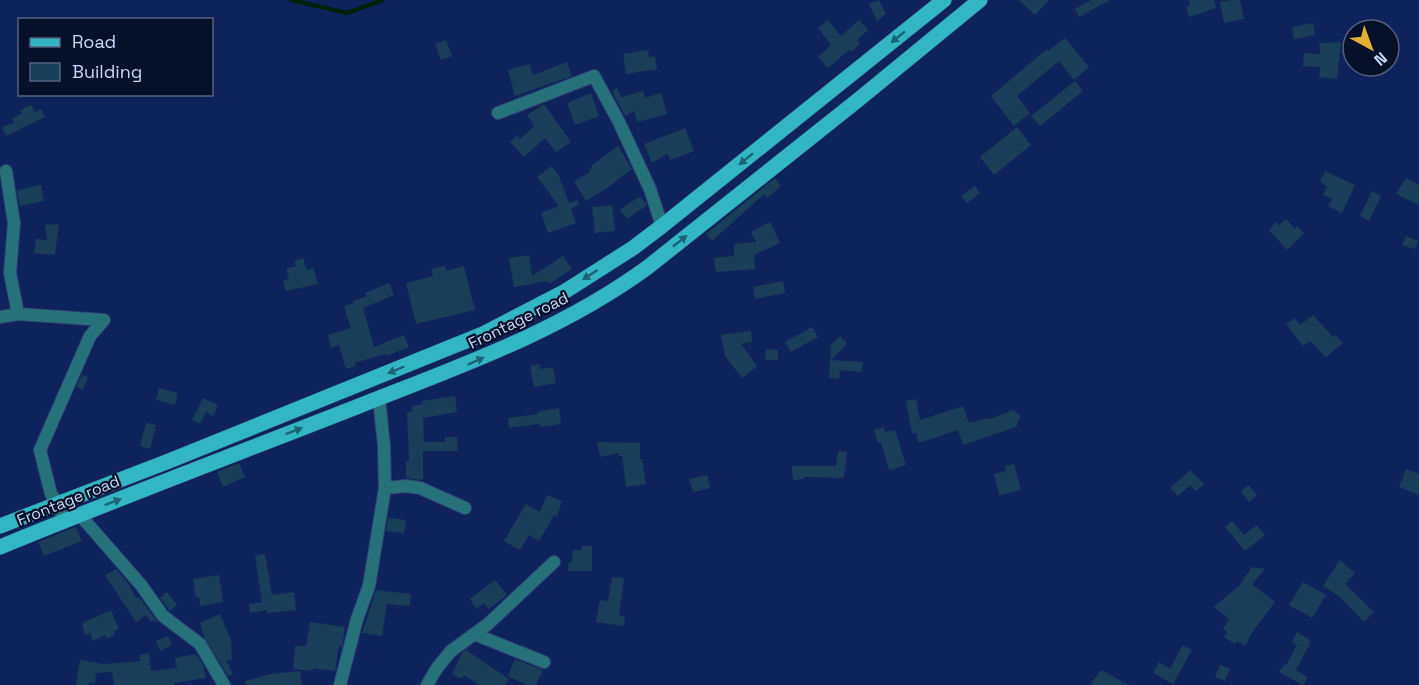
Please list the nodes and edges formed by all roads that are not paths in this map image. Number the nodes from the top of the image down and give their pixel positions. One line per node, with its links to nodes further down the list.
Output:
1 (944, 0): 5 (main road, one-way to 5)
2 (980, 0): 7 (main road, Frontage road, one-way to 2)
3 (498, 113): 5 (street)
4 (6, 171): 8 (street)
5 (662, 226): 6 (main road)
6 (633, 248): 7 (main road); 12 (main road, one-way to 12)
7 (648, 267): 10 (main road, Frontage road, one-way to 7)
8 (18, 314): 9 (street); 12 (street)
9 (0, 317)
10 (379, 398): 11 (street); 14 (main road, Frontage road, one-way to 10)
11 (385, 488): 13 (street); 22 (street)
12 (58, 503): 15 (street); 16 (main road)
13 (465, 508)
14 (80, 515): 15 (main road, Frontage road); 21 (street)
15 (64, 521): 17 (main road, Frontage road)
16 (0, 526)
17 (0, 547)
18 (554, 562): 19 (street)
19 (474, 634): 20 (street); 23 (street)
20 (544, 662)
21 (224, 685)
22 (340, 685)
23 (426, 685)

